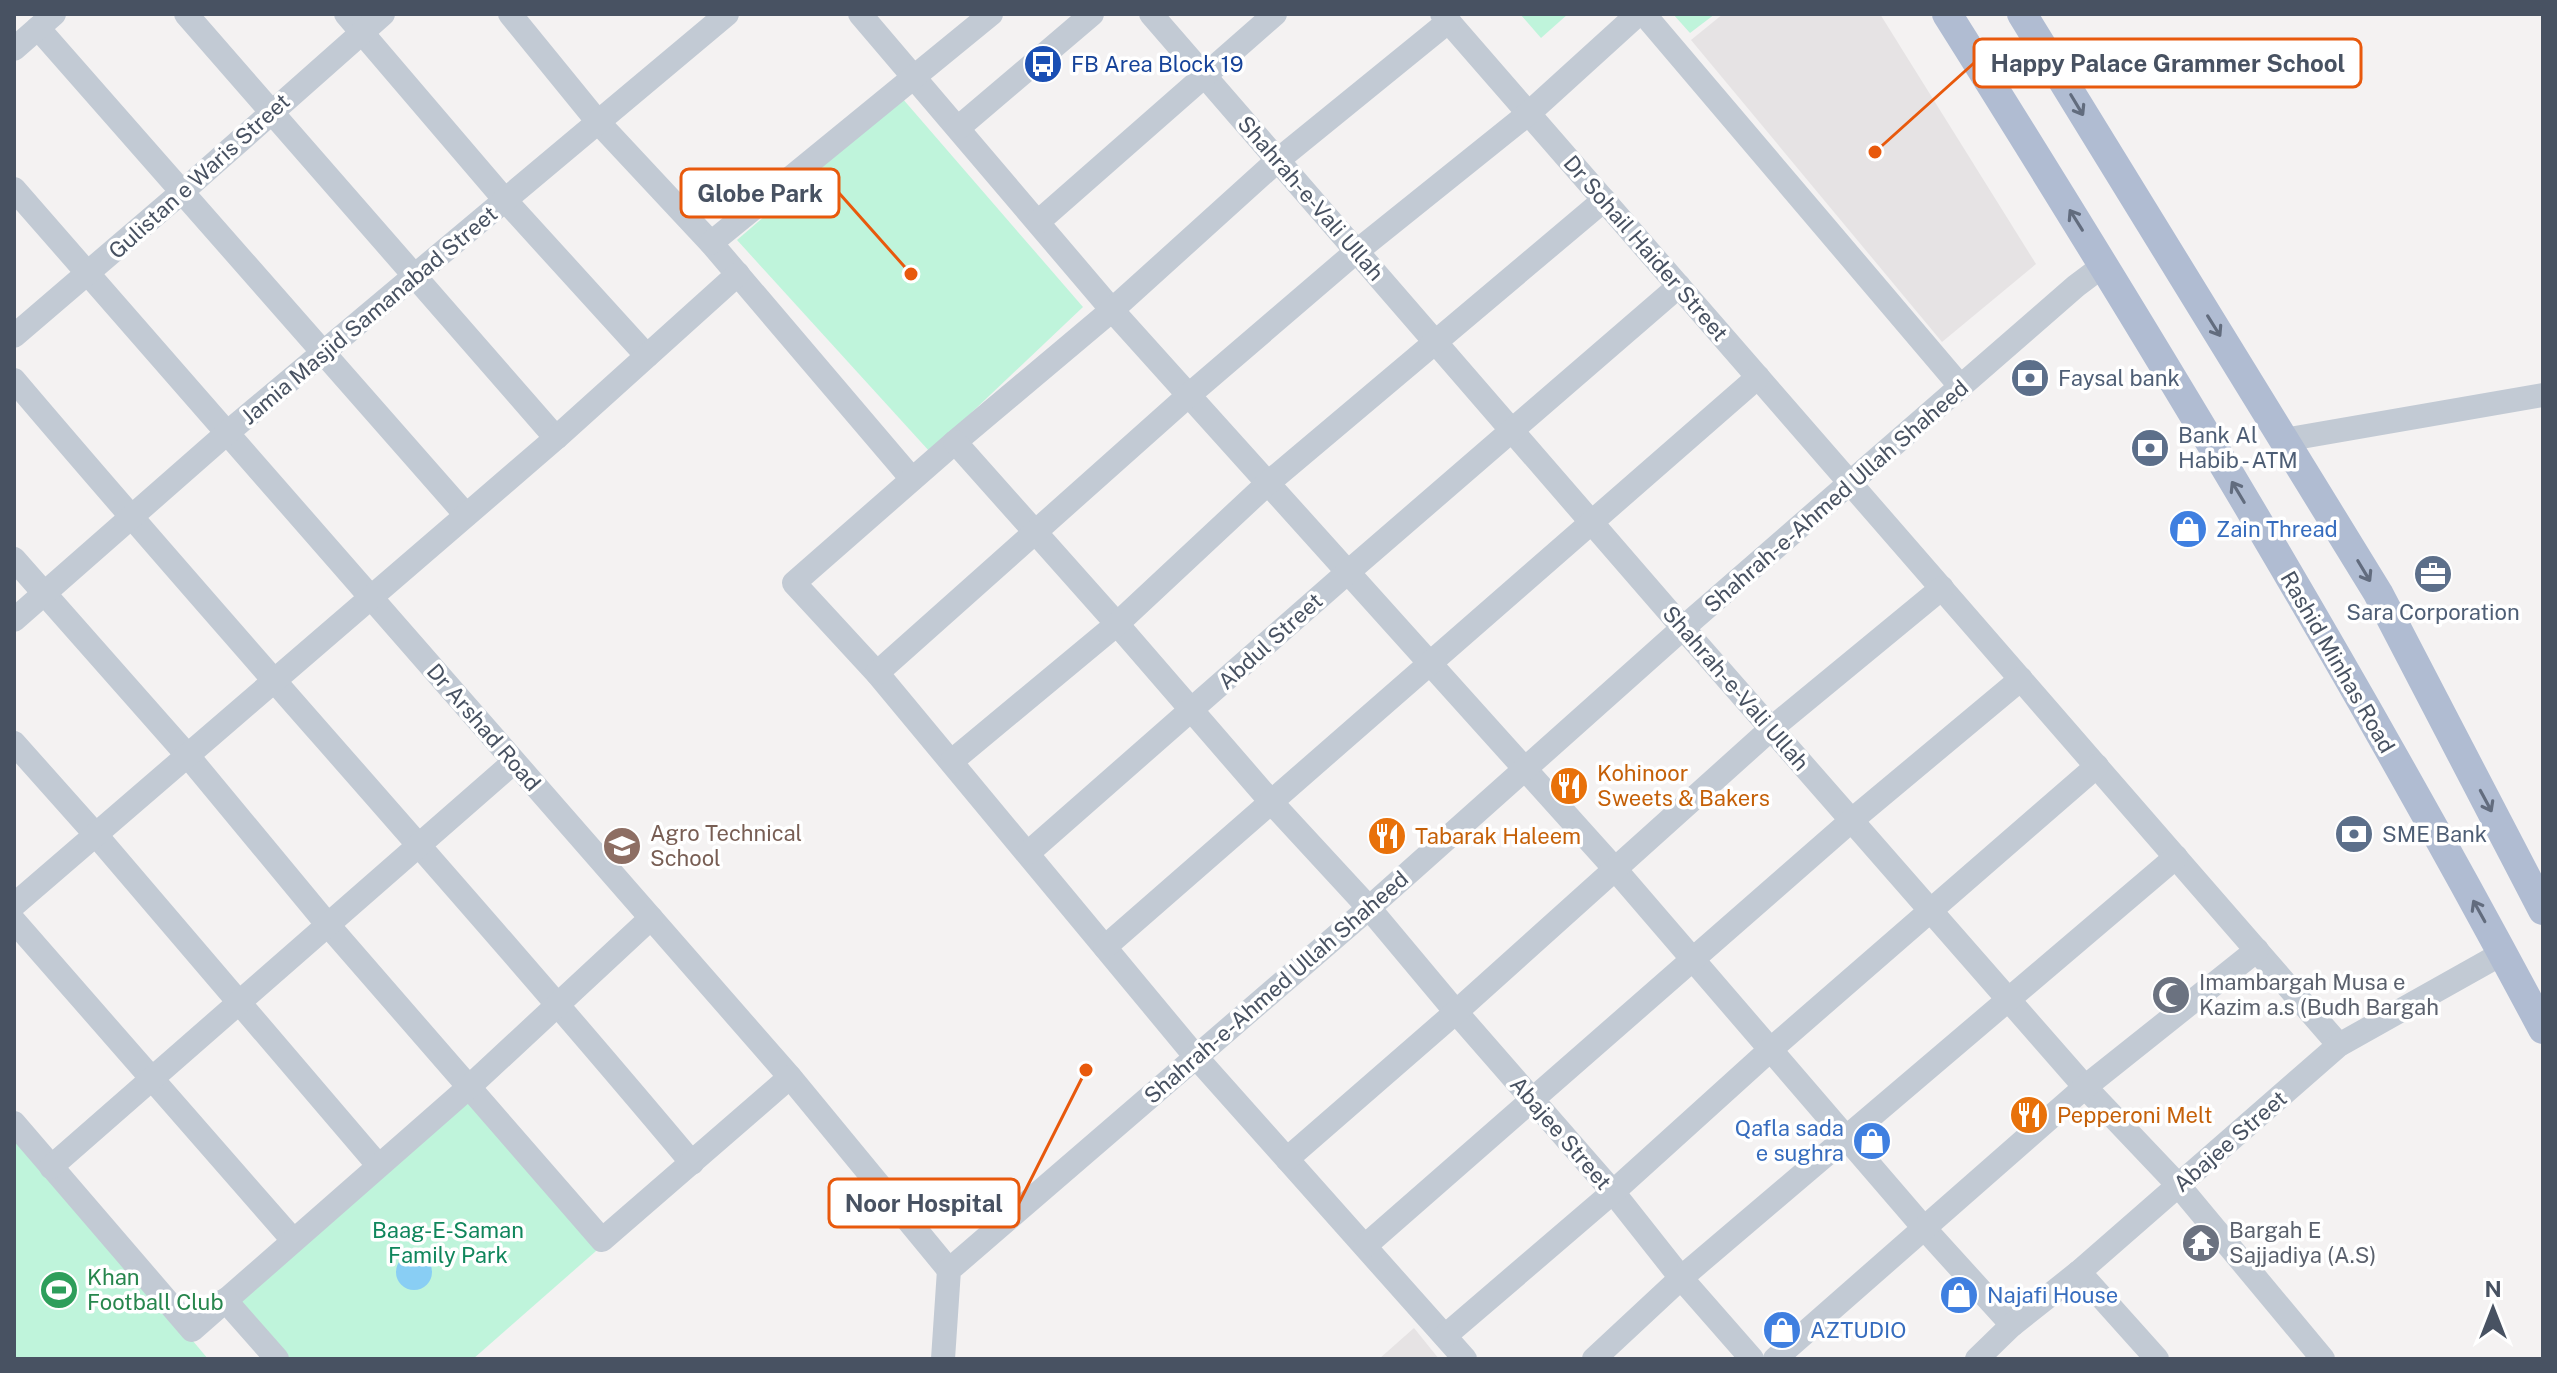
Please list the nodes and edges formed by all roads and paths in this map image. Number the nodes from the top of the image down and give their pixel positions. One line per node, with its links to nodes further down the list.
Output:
1 (186, 14): 19 (street)
2 (383, 14): 15 (street, Gulistan e Waris Street)
3 (510, 14): 21 (street)
4 (727, 14): 21 (street, Jamia Masjid Samanabad Street)
5 (860, 14): 18 (street)
6 (991, 14): 18 (street)
7 (1092, 14): 22 (street)
8 (1151, 14): 17 (street, Shahrah-e-Vali Ullah)
9 (1275, 14): 17 (street)
10 (1641, 14): 20 (street); 43 (street)
11 (1947, 14): 31 (main road, Rashid Minhas Road, one-way to 11)
12 (2022, 14): 49 (main road, one-way to 49)
13 (1446, 18): 20 (street, Dr Sohail Haider Street); 23 (street)
14 (46, 21): 16 (street); 25 (street)
15 (354, 23): 19 (street, Gulistan e Waris Street); 26 (street)
16 (14, 49)
17 (1204, 75): 23 (street, Shahrah-e-Vali Ullah); 28 (street)
18 (915, 77): 22 (street); 29 (street)
19 (272, 112): 25 (street, Gulistan e Waris Street); 34 (street)
20 (1529, 113): 27 (street, Dr Sohail Haider Street); 30 (street)
21 (598, 122): 26 (street, Jamia Masjid Samanabad Street); 29 (street)
22 (958, 128): 28 (street)
23 (1278, 160): 30 (street, Shahrah-e-Vali Ullah); 36 (street)
24 (14, 189): 32 (street, Dr Arshad Road)
25 (182, 192): 32 (street, Gulistan e Waris Street); 39 (street)
26 (505, 200): 34 (street, Jamia Masjid Samanabad Street); 40 (street)
27 (1604, 200): 35 (street, Dr Sohail Haider Street); 38 (street)
28 (1038, 222): 36 (street)
29 (711, 243): 33 (street)
30 (1357, 251): 38 (street, Shahrah-e-Vali Ullah); 44 (street)
31 (2104, 265): 43 (street, Shahrah-e-Ahmed Ullah Shaheed); 94 (main road, Rashid Minhas Road, one-way to 31)
32 (88, 274): 37 (street, Gulistan e Waris Street); 47 (street, Dr Arshad Road)
33 (738, 274): 40 (street); 51 (street)
34 (415, 276): 39 (street, Jamia Masjid Samanabad Street); 48 (street)
35 (1679, 286): 41 (street, Dr Sohail Haider Street); 46 (street, Abdul Street)
36 (1112, 310): 44 (street); 50 (street)
37 (14, 336)
38 (1437, 343): 46 (street, Shahrah-e-Vali Ullah); 52 (street)
39 (324, 352): 47 (street, Jamia Masjid Samanabad Street); 54 (street)
40 (647, 356): 48 (street)
41 (1758, 377): 53 (street, Dr Sohail Haider Street); 56 (street)
42 (14, 380): 55 (street)
43 (1961, 387): 53 (street, Shahrah-e-Ahmed Ullah Shaheed)
44 (1189, 395): 52 (street); 57 (street)
45 (2543, 395): 49 (street)
46 (1512, 430): 56 (street, Shahrah-e-Vali Ullah); 59 (street, Abdul Street)
47 (227, 433): 55 (street, Jamia Masjid Samanabad Street); 62 (street, Dr Arshad Road)
48 (556, 438): 54 (street)
49 (2284, 440): 87 (main road, one-way to 87)
50 (955, 442): 51 (street); 57 (street, Abajee Street)
51 (912, 479): 67 (street)
52 (1268, 483): 59 (street); 64 (street)
53 (1850, 483): 60 (street, Dr Sohail Haider Street); 65 (street, Shahrah-e-Ahmed Ullah Shaheed)
54 (466, 515): 62 (street)
55 (131, 518): 61 (street, Jamia Masjid Samanabad Street); 69 (street)
56 (1592, 522): 65 (street, Shahrah-e-Vali Ullah); 66 (street)
57 (1035, 534): 64 (street, Abajee Street); 67 (street)
58 (14, 559): 61 (street)
59 (1348, 572): 66 (street); 70 (street, Abdul Street)
60 (1942, 588): 68 (street, Dr Sohail Haider Street); 71 (street)
61 (44, 593): 63 (street, Jamia Masjid Samanabad Street); 73 (street)
62 (371, 599): 69 (street); 75 (street, Dr Arshad Road)
63 (14, 620)
64 (1117, 624): 70 (street, Abajee Street); 74 (street)
65 (1683, 628): 71 (street, Shahrah-e-Vali Ullah); 77 (street, Shahrah-e-Ahmed Ullah Shaheed)
66 (1432, 665): 77 (street); 78 (street)
67 (877, 673): 74 (street)
68 (2021, 679): 76 (street, Dr Sohail Haider Street); 79 (street)
69 (276, 681): 73 (street); 81 (street)
70 (1192, 710): 78 (street, Abajee Street); 82 (street, Abdul Street)
71 (1772, 728): 79 (street, Shahrah-e-Vali Ullah); 84 (street)
72 (14, 743): 80 (street)
73 (188, 756): 80 (street); 91 (street)
74 (952, 761): 82 (street)
75 (514, 762): 81 (street); 89 (street, Dr Arshad Road)
76 (2097, 766): 83 (street, Dr Sohail Haider Street); 88 (street)
77 (1524, 769): 84 (street); 86 (street, Shahrah-e-Ahmed Ullah Shaheed)
78 (1272, 803): 86 (street, Abajee Street); 92 (street)
79 (1852, 820): 88 (street, Shahrah-e-Vali Ullah); 95 (street)
80 (96, 835): 85 (street); 97 (street)
81 (418, 845): 91 (street); 98 (street)
82 (1028, 853): 92 (street)
83 (2176, 857): 93 (street, Dr Sohail Haider Street); 96 (street)
84 (1615, 869): 95 (street); 99 (street)
85 (14, 905)
86 (1369, 908): 99 (street, Abajee Street); 103 (street, Shahrah-e-Ahmed Ullah Shaheed)
87 (2543, 910)
88 (1932, 911): 96 (street, Shahrah-e-Vali Ullah); 102 (street)
89 (651, 918): 98 (street); 104 (street, Dr Arshad Road)
90 (14, 921): 105 (street)
91 (328, 925): 97 (street); 106 (street)
92 (1105, 947): 103 (street)
93 (2257, 950): 101 (street, Dr Sohail Haider Street); 107 (street)
94 (2503, 953): 100 (main road, Rashid Minhas Road); 101 (street, Abajee Street)
95 (1691, 959): 102 (street); 108 (street)
96 (2009, 1000): 107 (street, Shahrah-e-Vali Ullah); 110 (street)
97 (238, 1004): 105 (street); 113 (street)
98 (559, 1004): 106 (street); 112 (street)
99 (1456, 1012): 108 (street, Abajee Street); 111 (street)
100 (2543, 1029)
101 (2339, 1045): 115 (street, Abajee Street)
102 (1770, 1050): 110 (street); 116 (street)
103 (1196, 1057): 111 (street); 120 (street, Shahrah-e-Ahmed Ullah Shaheed)
104 (790, 1077): 112 (street); 120 (street, Dr Arshad Road)
105 (151, 1079): 114 (street); 118 (street)
106 (469, 1087): 112 (street); 113 (street)
107 (2085, 1087): 115 (street, Shahrah-e-Vali Ullah); 117 (street)
108 (1532, 1099): 116 (street, Abajee Street); 119 (street)
109 (14, 1123): 114 (street)
110 (1846, 1138): 117 (street); 122 (street)
111 (1287, 1159): 119 (street)
112 (692, 1163)
113 (378, 1165): 118 (street)
114 (51, 1167): 123 (street)
115 (2179, 1186): 121 (street, Abajee Street); 127 (street, Shahrah-e-Vali Ullah)
116 (1613, 1192): 122 (street, Abajee Street); 125 (street)
117 (1924, 1228): 124 (street); 133 (street)
118 (293, 1240): 123 (street)
119 (1365, 1246): 125 (street)
120 (949, 1270): 129 (street)
121 (2079, 1272): 124 (street, Abajee Street); 134 (street)
122 (1681, 1278): 131 (street); 132 (street, Abajee Street)
123 (225, 1300): 128 (street)
124 (2012, 1325): 126 (street, Abajee Street)
125 (1445, 1336): 130 (street)
126 (1987, 1356)
127 (2320, 1358)
128 (277, 1359)
129 (943, 1359)
130 (1465, 1359)
131 (1594, 1359)
132 (1752, 1359)
133 (1775, 1359)
134 (2157, 1359)

